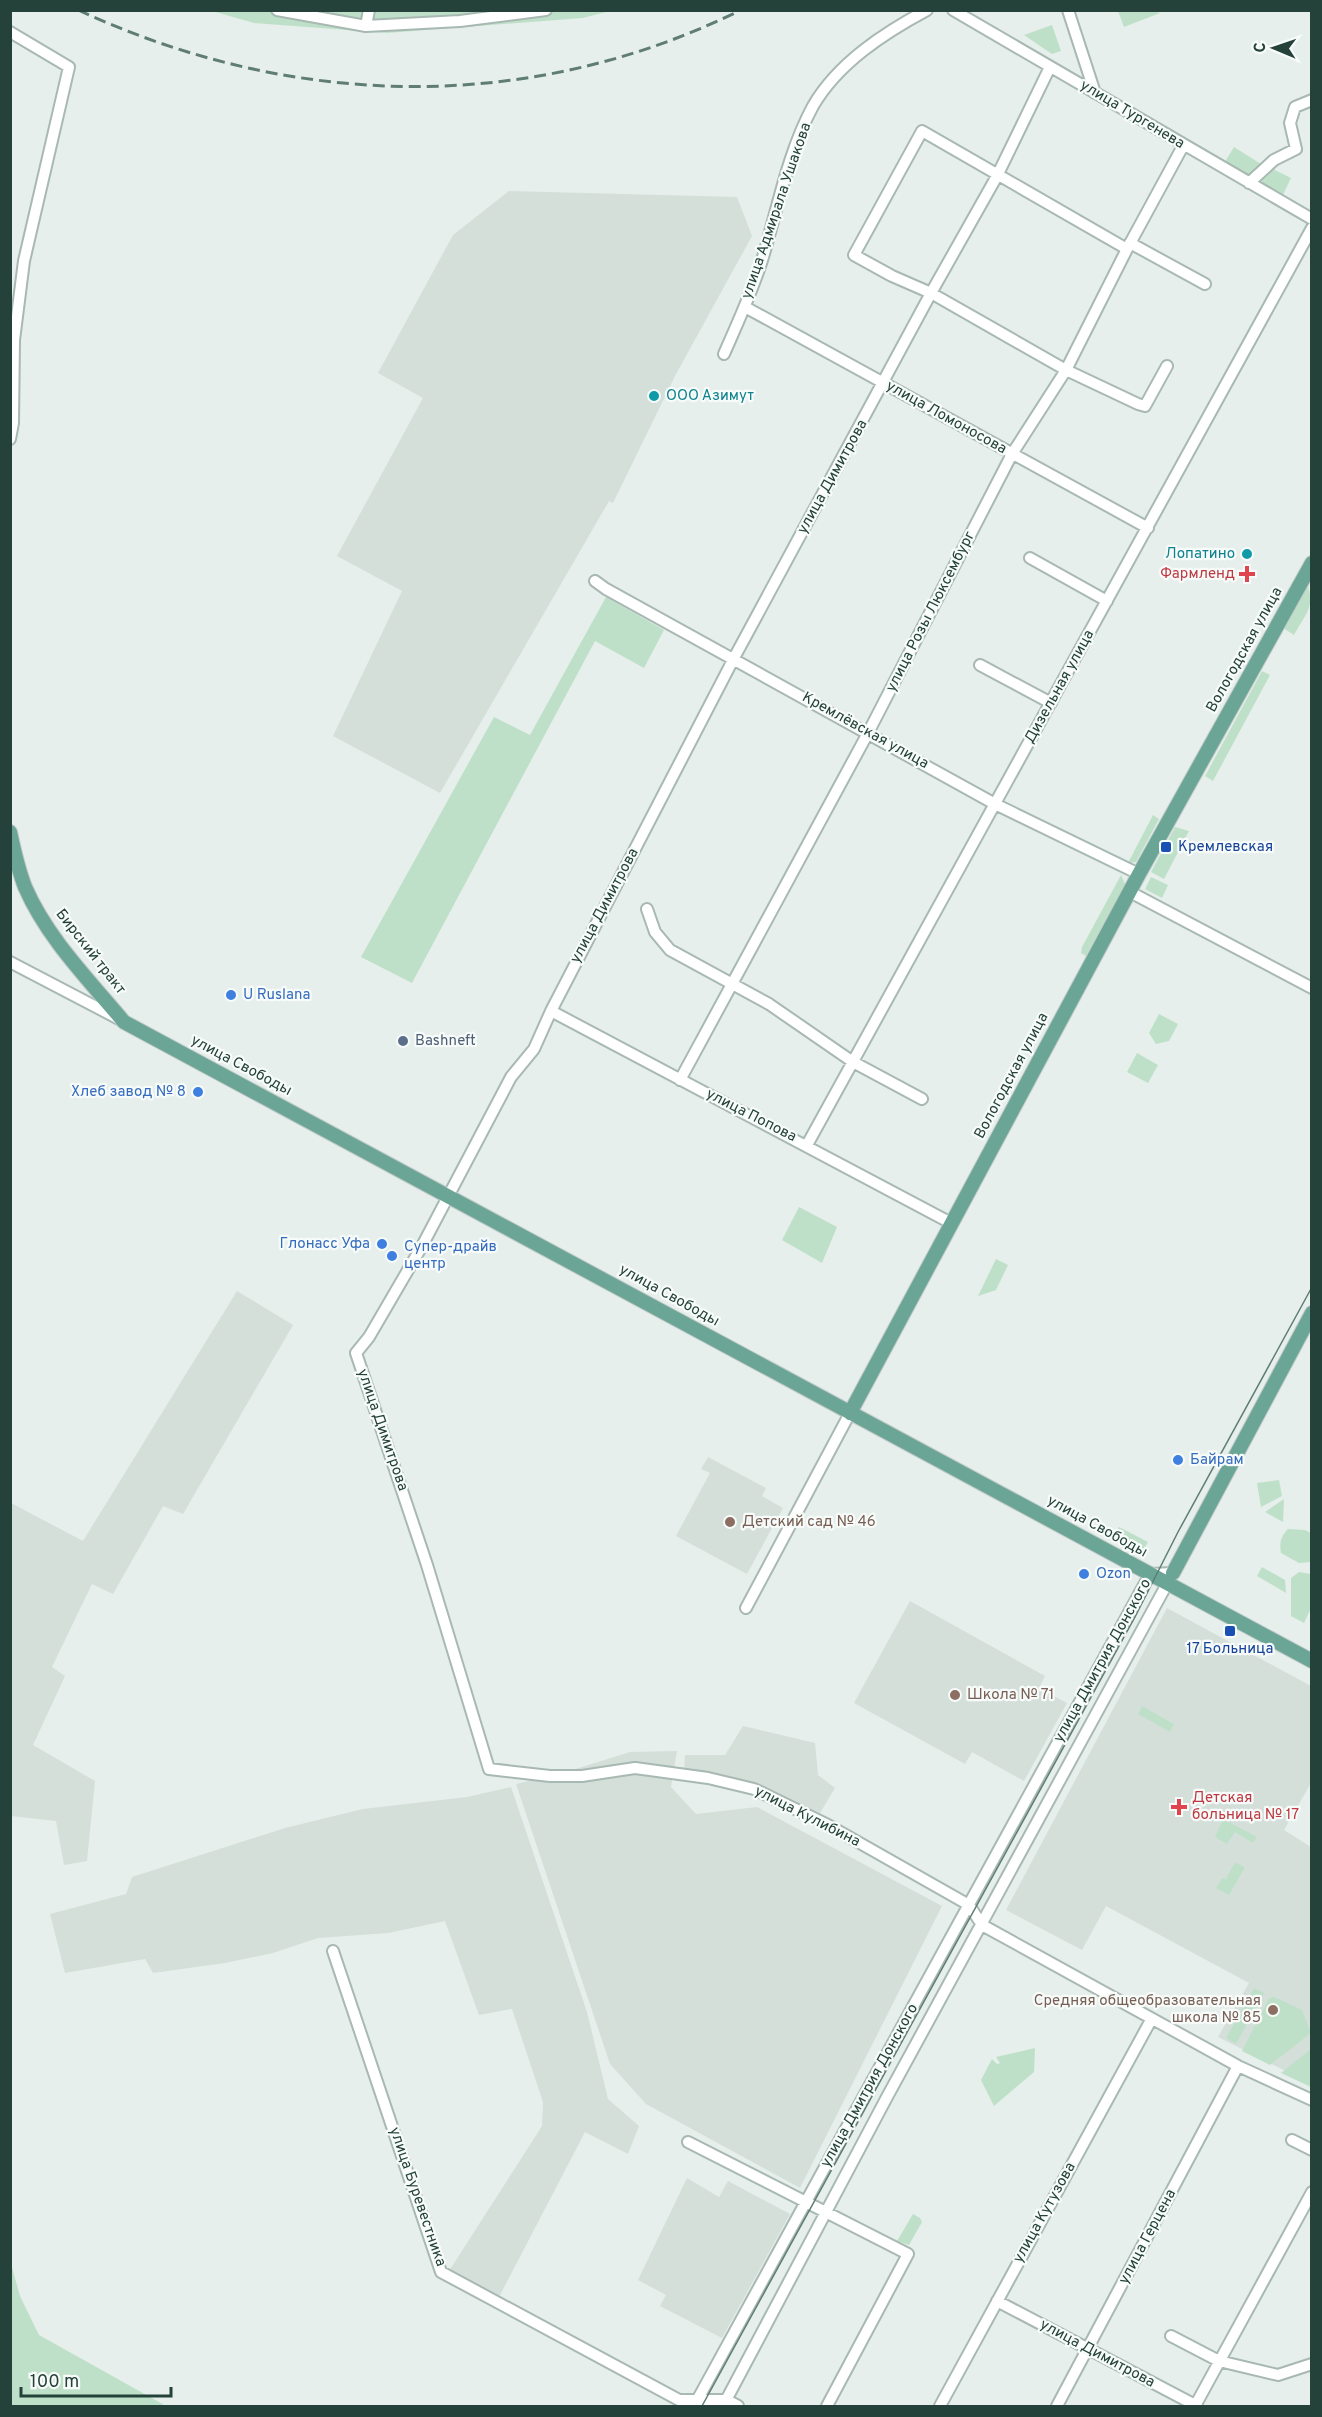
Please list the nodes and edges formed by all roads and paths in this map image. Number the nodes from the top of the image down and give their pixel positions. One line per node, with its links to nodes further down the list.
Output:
1 (277, 10): 9 (street)
2 (369, 10): 9 (street)
3 (465, 10): 8 (street)
4 (546, 10): 8 (street)
5 (927, 10): 22 (street, улица Адмирала Ушакова)
6 (952, 10): 11 (street, улица Тургенева)
7 (1068, 10): 12 (street)
8 (460, 21): 9 (street)
9 (366, 26)
10 (10, 32): 27 (street)
11 (1050, 67): 12 (street, улица Тургенева); 15 (street, улица Димитрова)
12 (1095, 93): 14 (street, улица Тургенева)
13 (1311, 100): 16 (street)
14 (1183, 146): 16 (street, улица Тургенева); 19 (street, улица Розы Люксембург)
15 (997, 176): 19 (street); 21 (street, улица Димитрова); 21 (street)
16 (1249, 183): 17 (street, улица Тургенева)
17 (1311, 219)
18 (1311, 228): 29 (street, Дизельная улица)
19 (1128, 246): 20 (street); 25 (street, улица Розы Люксембург)
20 (1205, 284)
21 (931, 293): 25 (street); 26 (street, улица Димитрова)
22 (745, 307): 23 (street, улица Адмирала Ушакова); 26 (street, улица Ломоносова)
23 (724, 354)
24 (1167, 366): 25 (street)
25 (1066, 370): 28 (street, улица Розы Люксембург)
26 (884, 384): 28 (street, улица Ломоносова); 34 (street, улица Димитрова)
27 (10, 439)
28 (1012, 454): 29 (street, улица Ломоносова); 37 (street, улица Розы Люксембург)
29 (1148, 528): 33 (street, Дизельная улица)
30 (1030, 558): 33 (street)
31 (1311, 563): 40 (main road, Вологодская улица)
32 (595, 581): 34 (street, Кремлёвская улица)
33 (1107, 601): 36 (street, Дизельная улица)
34 (734, 658): 37 (street, Кремлёвская улица); 46 (street, улица Димитрова)
35 (980, 665): 36 (street)
36 (1051, 703): 38 (street, Дизельная улица)
37 (868, 733): 38 (street, Кремлёвская улица); 44 (street, улица Розы Люксембург)
38 (995, 804): 40 (street, Кремлёвская улица); 48 (street, Дизельная улица)
39 (10, 832): 47 (main road, Бирский тракт)
40 (1139, 874): 41 (main road, Вологодская улица)
41 (1130, 892): 45 (street); 53 (main road, Вологодская улица)
42 (647, 909): 44 (street)
43 (10, 962): 47 (street, улица Свободы)
44 (732, 984): 48 (street); 49 (street, улица Розы Люксембург)
45 (1311, 988)
46 (551, 1011): 49 (street, улица Попова); 52 (street, улица Димитрова)
47 (124, 1022): 52 (main road, улица Свободы)
48 (853, 1062): 50 (street); 51 (street, Дизельная улица)
49 (680, 1080): 51 (street, улица Попова)
50 (922, 1099)
51 (807, 1145): 53 (street, улица Попова)
52 (449, 1195): 55 (main road, улица Свободы); 60 (street, улица Димитрова)
53 (951, 1223): 55 (main road, Вологодская улица)
54 (1311, 1313): 57 (main road)
55 (850, 1413): 56 (main road, улица Свободы); 58 (street, Вологодская улица)
56 (1150, 1574): 57 (main road, улица Свободы); 61 (street, улица Дмитрия Донского)
57 (1170, 1578): 59 (main road, улица Свободы); 62 (street, улица Дмитрия Донского)
58 (746, 1608)
59 (1311, 1661)
60 (489, 1769): 61 (street, улица Кулибина)
61 (969, 1905): 62 (street); 71 (street, улица Дмитрия Донского)
62 (982, 1925): 64 (street); 72 (street, улица Дмитрия Донского)
63 (333, 1952): 78 (street, улица Буревестника)
64 (1151, 2020): 65 (street); 73 (street, улица Кутузова)
65 (1238, 2066): 66 (street); 75 (street, улица Герцена)
66 (1311, 2100)
67 (1292, 2140): 69 (street)
68 (688, 2142): 71 (street)
69 (1311, 2150)
70 (1311, 2192): 76 (street)
71 (806, 2203): 72 (street); 78 (street, улица Дмитрия Донского)
72 (827, 2212): 79 (street, улица Дмитрия Донского); 81 (street)
73 (997, 2301): 75 (street, улица Димитрова); 82 (street, улица Кутузова)
74 (1171, 2336): 76 (street)
75 (1088, 2349): 83 (street, улица Герцена); 84 (street, улица Димитрова)
76 (1219, 2361): 77 (street); 84 (street)
77 (1311, 2364)
78 (696, 2403): 79 (street, улица Буревестника)
79 (725, 2403): 80 (street)
80 (738, 2406)
81 (827, 2406)
82 (940, 2406)
83 (1057, 2406)
84 (1196, 2406)

